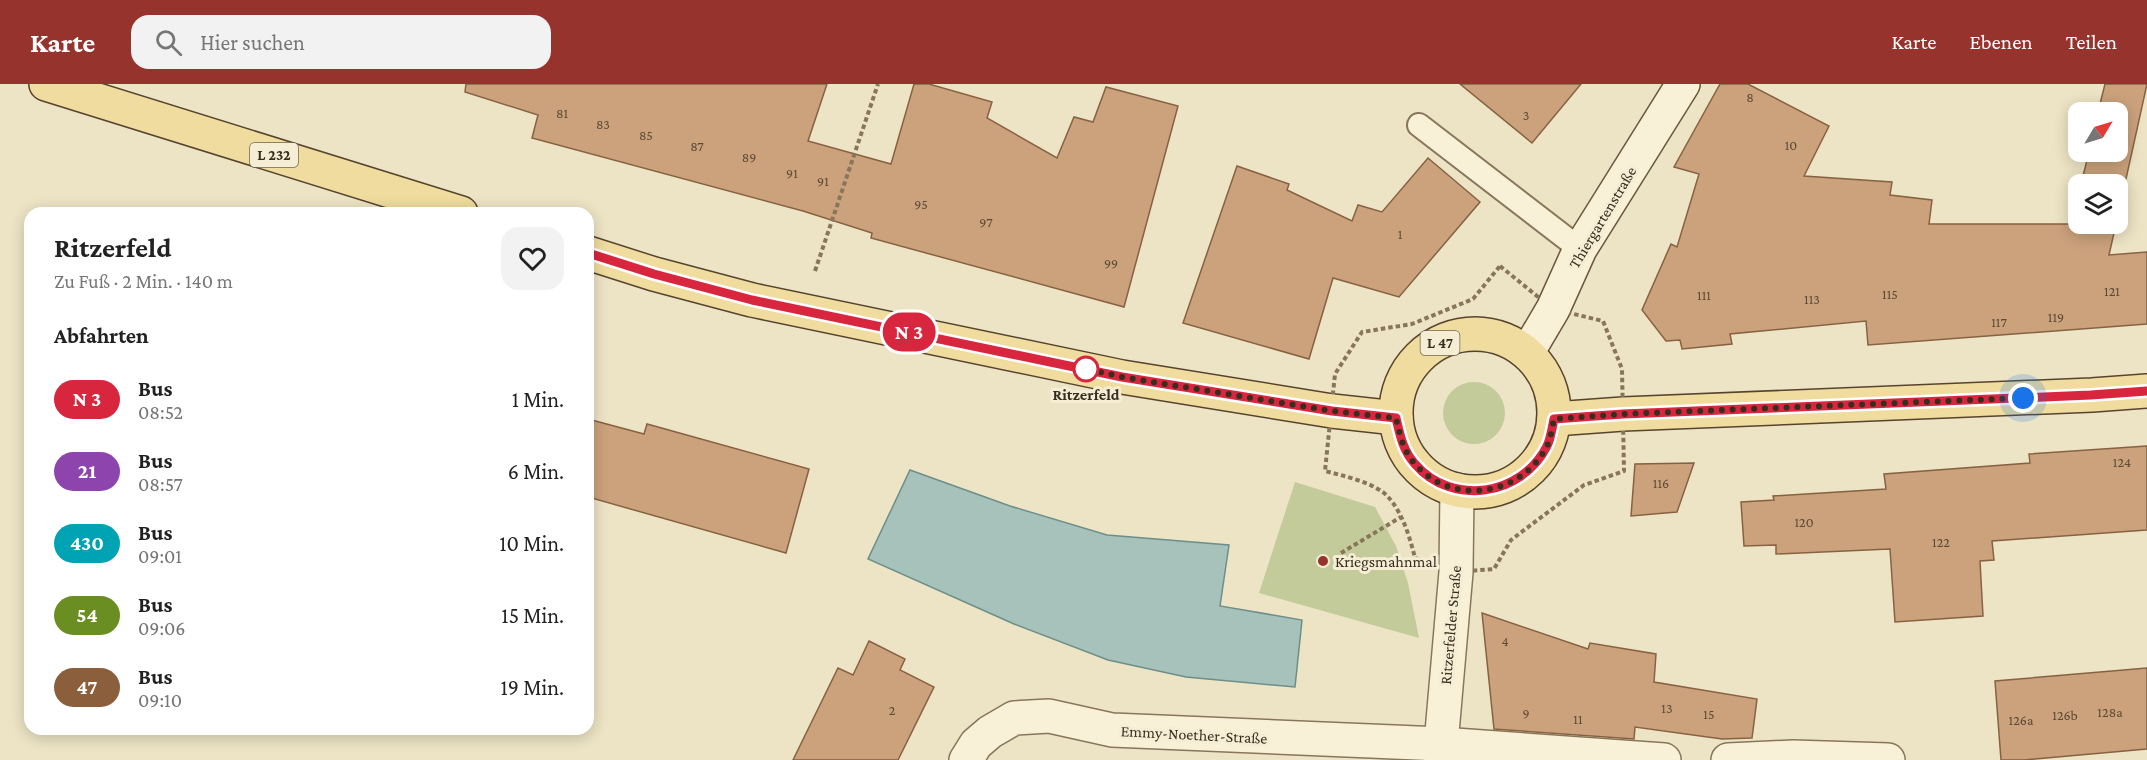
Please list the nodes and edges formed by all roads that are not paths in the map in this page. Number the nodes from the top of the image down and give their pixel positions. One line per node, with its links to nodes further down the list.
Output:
1 (46, 84): 4 (main road, L 232)
2 (1683, 84): 5 (street, Thiergartenstraße)
3 (1419, 125): 5 (lane)
4 (442, 207)
5 (1580, 249): 7 (street, Thiergartenstraße)
6 (594, 255): 9 (main road)
7 (1527, 353): 9 (main road, L 47); 10 (main road, L 47)
8 (2147, 391): 10 (main road)
9 (1396, 418): 11 (main road, L 47)
10 (1554, 419): 11 (main road, L 47)
11 (1457, 490): 12 (street, Ritzerfelder Straße)
12 (1441, 752): 13 (street, Emmy-Noether-Straße); 14 (street, Emmy-Noether-Straße)
13 (966, 760)
14 (1664, 760)
15 (1728, 760): 16 (street)
16 (1887, 760)

